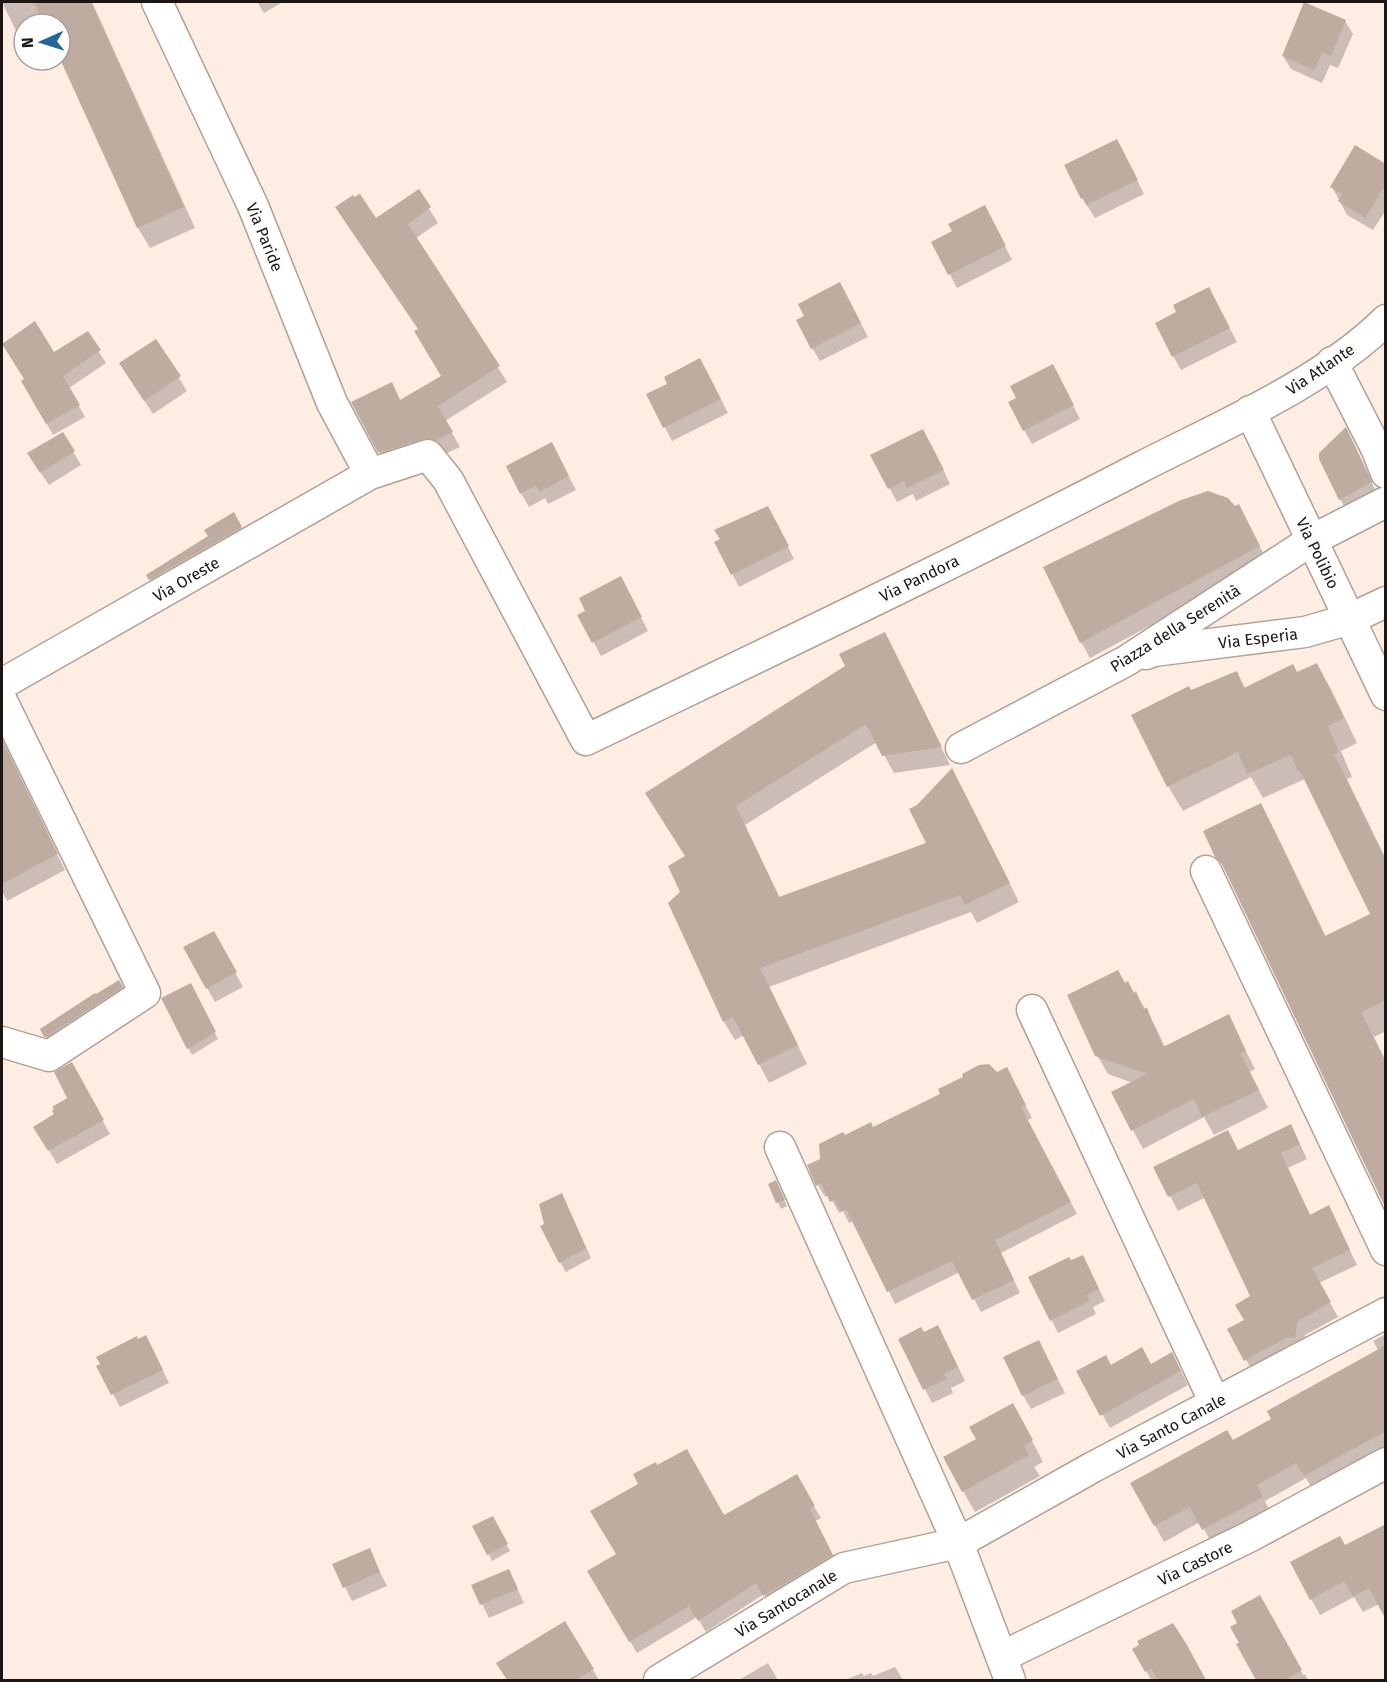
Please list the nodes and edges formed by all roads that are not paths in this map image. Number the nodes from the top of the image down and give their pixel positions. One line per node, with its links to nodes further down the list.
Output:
1 (157, 2): 6 (street, Via Paride)
2 (1386, 320): 3 (street, Via Atlante)
3 (1332, 362): 4 (street, Via Atlante); 5 (street)
4 (1250, 411): 8 (street, Via Polibio); 15 (street, Via Pandora)
5 (1386, 473)
6 (370, 474): 12 (street, Via Oreste); 15 (street, Via Oreste)
7 (1386, 502): 8 (street, Piazza della Serenità)
8 (1312, 540): 10 (street, Via Polibio); 11 (street, Piazza della Serenità)
9 (1386, 602): 10 (street, Via Esperia)
10 (1350, 619): 11 (street, Via Esperia); 13 (street, Via Polibio)
11 (1126, 661): 16 (street, Piazza della Serenità)
12 (2, 684)
13 (1386, 695)
14 (2, 702): 19 (street)
15 (586, 740)
16 (961, 748)
17 (1206, 871): 21 (street)
18 (1032, 1010): 23 (street)
19 (2, 1042)
20 (780, 1147): 25 (street)
21 (1386, 1250)
22 (1386, 1313): 23 (street, Via Santo Canale)
23 (1215, 1403): 25 (street, Via Santo Canale)
24 (1386, 1463): 26 (street, Via Castore)
25 (957, 1543): 26 (street); 27 (street, Via Santocanale)
26 (1006, 1669)
27 (659, 1680)

